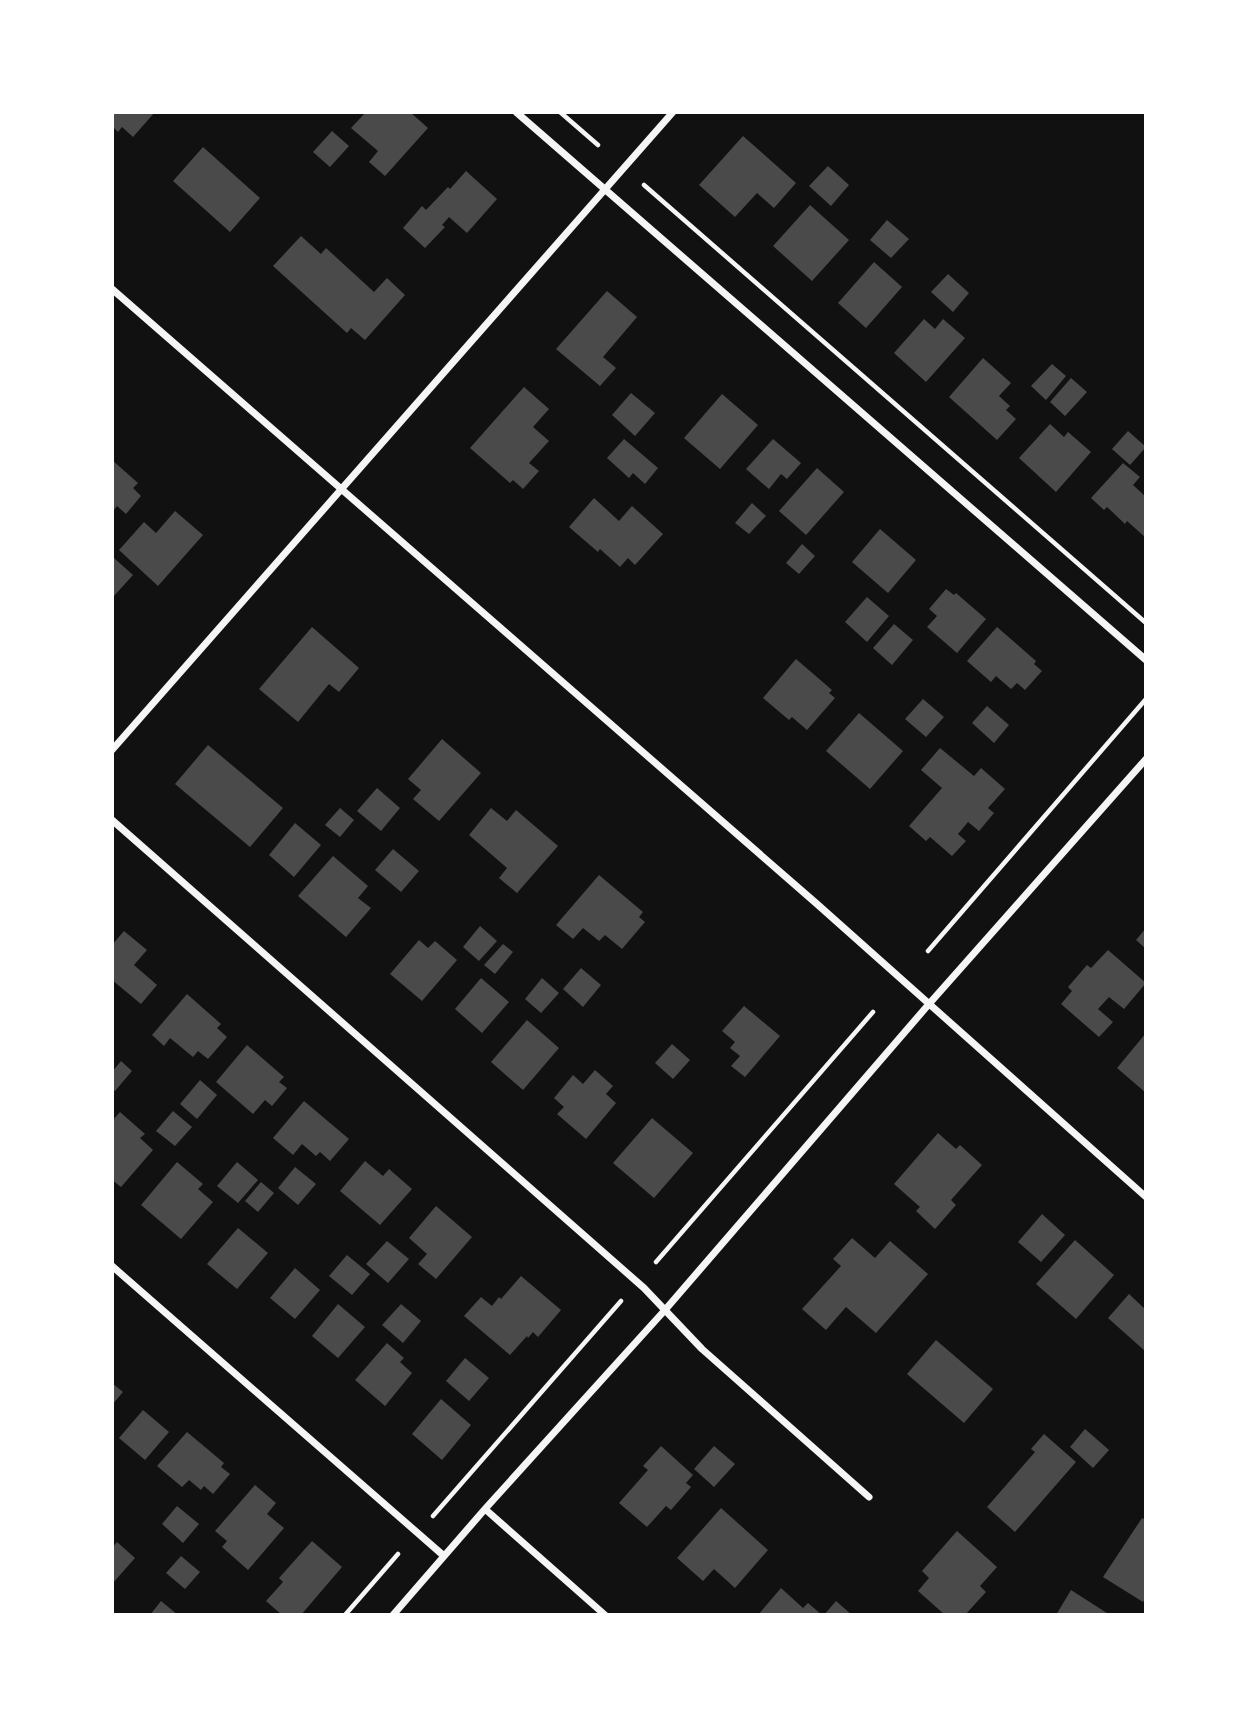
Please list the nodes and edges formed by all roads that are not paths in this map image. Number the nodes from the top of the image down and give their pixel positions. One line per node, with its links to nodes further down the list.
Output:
1 (516, 112): 3 (street)
2 (673, 112): 3 (street)
3 (605, 190): 5 (street); 6 (street)
4 (112, 289): 5 (street)
5 (342, 489): 7 (street); 10 (street)
6 (1146, 660)
7 (112, 750)
8 (1146, 759): 10 (street)
9 (112, 820): 13 (street)
10 (929, 1004): 11 (street); 13 (street)
11 (1146, 1197)
12 (112, 1266): 16 (street)
13 (665, 1310): 14 (street); 15 (street)
14 (869, 1497)
15 (485, 1509): 16 (street); 18 (street)
16 (444, 1556): 17 (street)
17 (393, 1615)
18 (605, 1615)

